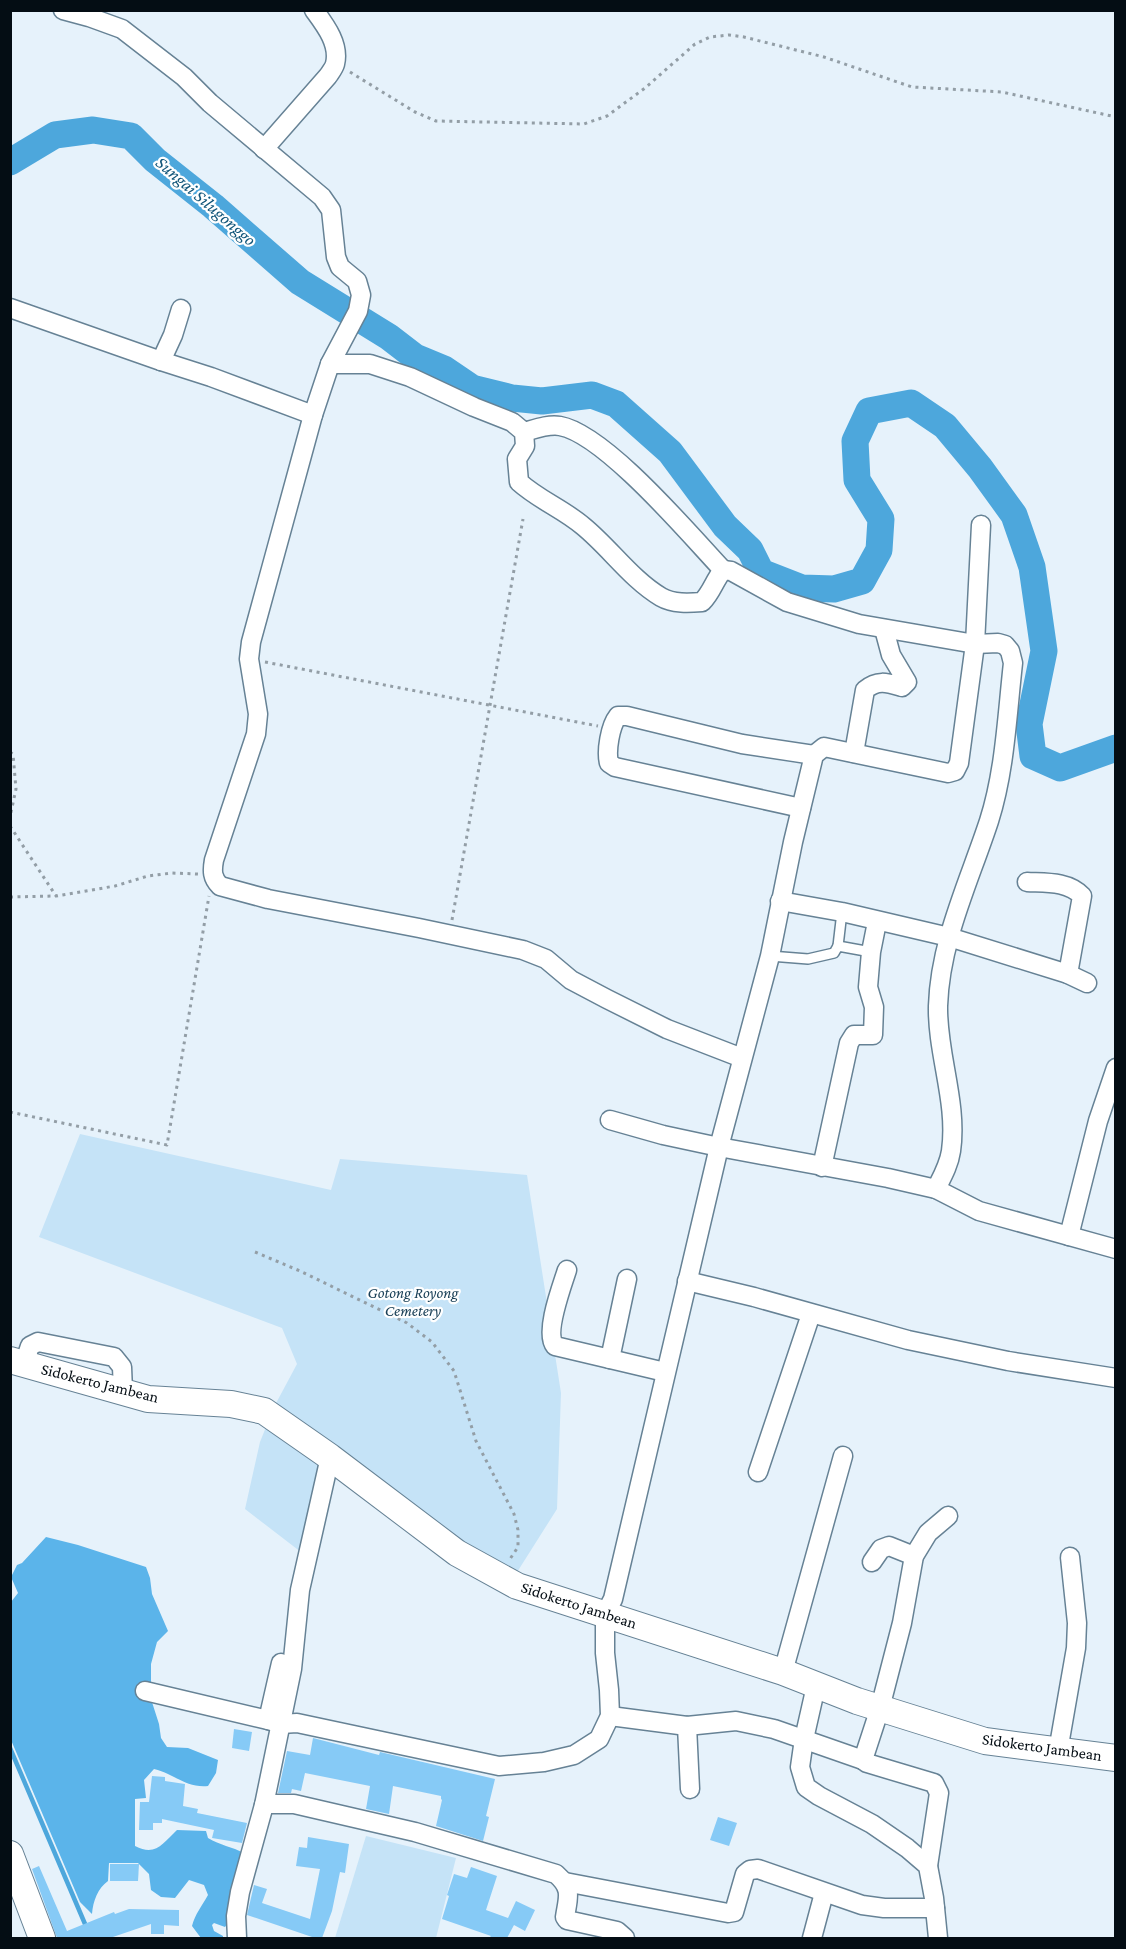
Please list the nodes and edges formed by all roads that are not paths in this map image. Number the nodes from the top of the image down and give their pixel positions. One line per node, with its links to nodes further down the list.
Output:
1 (63, 10): 3 (street)
2 (314, 10): 3 (street)
3 (264, 149): 7 (street)
4 (10, 308): 6 (street)
5 (181, 309): 6 (street)
6 (161, 361): 8 (street)
7 (330, 364): 8 (street); 9 (street)
8 (313, 414): 27 (street)
9 (524, 432): 11 (street); 11 (street)
10 (981, 525): 13 (street)
11 (723, 570): 12 (street)
12 (884, 629): 13 (street); 14 (street)
13 (975, 644): 14 (street); 21 (street)
14 (854, 753): 15 (street)
15 (814, 755): 16 (street); 16 (street)
16 (801, 808): 18 (street)
17 (1027, 882): 25 (street)
18 (780, 901): 19 (street); 24 (street)
19 (842, 912): 20 (street); 22 (lane)
20 (878, 922): 21 (street); 23 (street)
21 (949, 937): 25 (street); 32 (street)
22 (838, 946): 23 (lane); 24 (lane)
23 (871, 952): 31 (street)
24 (770, 956): 27 (street)
25 (1068, 974): 26 (street)
26 (1087, 983)
27 (742, 1058): 30 (street)
28 (1116, 1068): 33 (street)
29 (610, 1120): 30 (street)
30 (719, 1148): 31 (street); 37 (street)
31 (822, 1167): 32 (street)
32 (936, 1190): 33 (street)
33 (1069, 1236): 34 (street)
34 (1116, 1249)
35 (567, 1270): 39 (street)
36 (627, 1280): 39 (street)
37 (687, 1281): 38 (street); 41 (street)
38 (811, 1314): 42 (street); 45 (street)
39 (610, 1359): 41 (street)
40 (17, 1362): 44 (street, Sidokerto Jambean)
41 (665, 1372): 50 (street)
42 (1116, 1378)
43 (843, 1456): 51 (street)
44 (330, 1457): 50 (street, Sidokerto Jambean); 56 (street)
45 (758, 1472)
46 (948, 1516): 47 (street)
47 (914, 1556): 49 (street); 54 (street)
48 (1070, 1557): 59 (street)
49 (872, 1562)
50 (605, 1614): 51 (street, Sidokerto Jambean); 55 (street)
51 (783, 1672): 52 (street, Sidokerto Jambean)
52 (816, 1686): 54 (street, Sidokerto Jambean); 58 (street)
53 (145, 1691): 56 (street)
54 (880, 1708): 59 (street, Sidokerto Jambean); 61 (street)
55 (610, 1716): 56 (street); 57 (street)
56 (275, 1722): 63 (street)
57 (687, 1726): 58 (street); 62 (street)
58 (804, 1739): 61 (street); 65 (street)
59 (1058, 1751): 60 (street, Sidokerto Jambean)
60 (1116, 1758)
61 (863, 1760): 65 (street)
62 (690, 1789)
63 (264, 1805): 66 (street); 70 (street)
64 (10, 1854): 69 (street)
65 (928, 1866): 68 (street)
66 (565, 1882): 67 (street); 71 (street)
67 (824, 1893): 68 (street); 72 (street)
68 (935, 1908): 73 (street)
69 (42, 1938)
70 (237, 1938)
71 (625, 1938)
72 (812, 1938)
73 (938, 1938)

